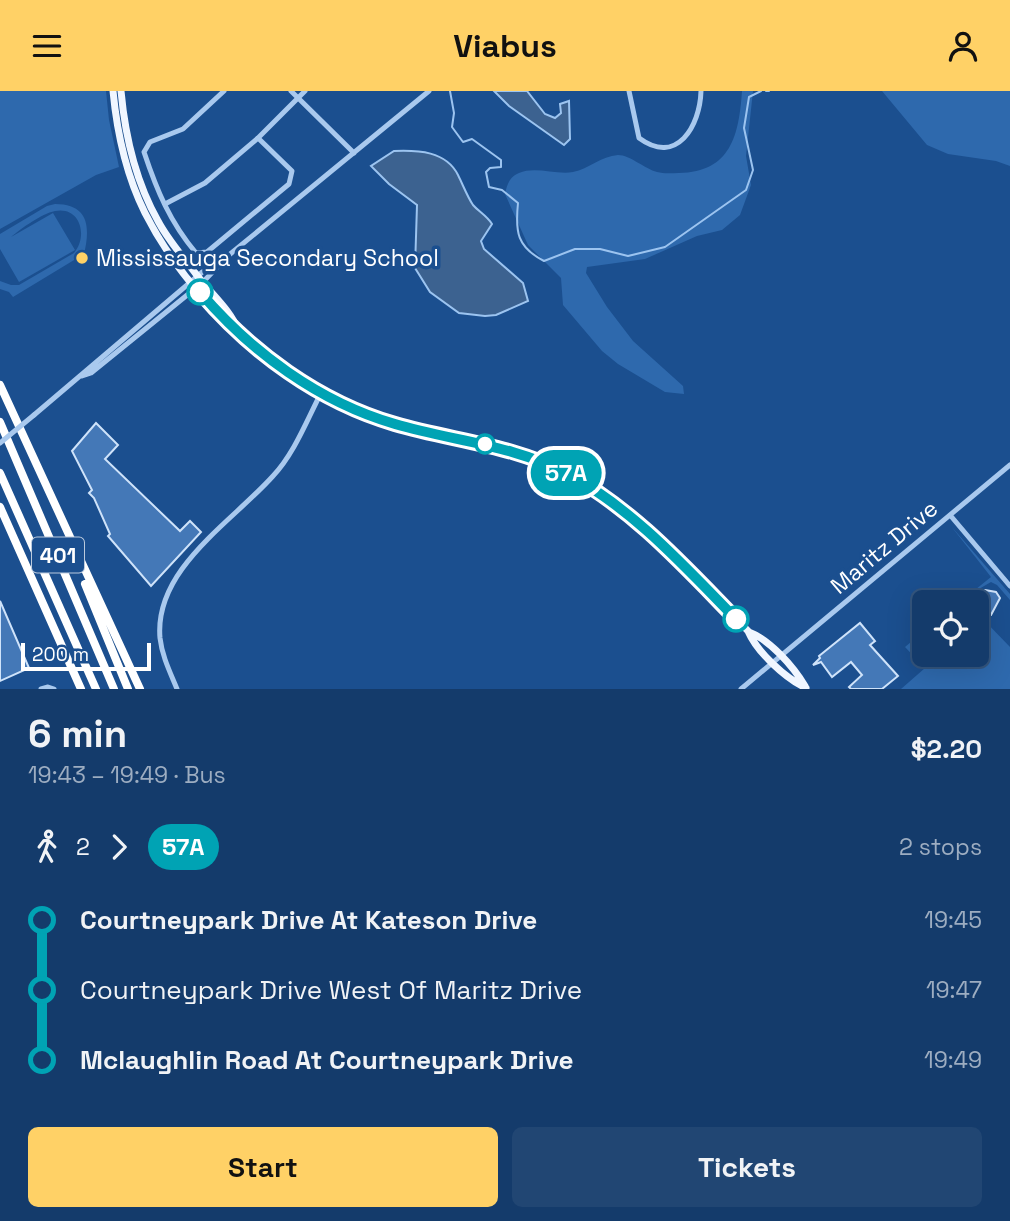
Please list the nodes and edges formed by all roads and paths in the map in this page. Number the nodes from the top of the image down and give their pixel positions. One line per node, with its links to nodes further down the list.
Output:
1 (113, 91): 14 (main road)
2 (121, 91): 14 (main road)
3 (210, 91): 11 (street)
4 (224, 91): 11 (street)
5 (291, 91): 10 (street)
6 (305, 91): 10 (street)
7 (429, 91): 13 (street)
8 (629, 91): 9 (street)
9 (701, 91)
10 (298, 97): 12 (street); 13 (street)
11 (217, 98): 15 (street)
12 (258, 138): 15 (street); 15 (street)
13 (354, 153): 16 (street)
14 (129, 159): 16 (main road)
15 (164, 204)
16 (197, 282): 18 (main road); 20 (street, bridge)
17 (0, 385): 25 (highway, 401)
18 (321, 393): 27 (main road); 36 (street)
19 (0, 422): 33 (highway, 401)
20 (0, 443)
21 (1010, 465): 24 (street, Maritz Drive)
22 (0, 473): 32 (highway, 401)
23 (0, 507): 31 (highway, 401)
24 (950, 515): 26 (street); 27 (street, Maritz Drive)
25 (60, 519): 34 (highway); 35 (highway, 401)
26 (1010, 586)
27 (777, 659): 28 (main road); 37 (street, Maritz Drive)
28 (806, 688)
29 (41, 689): 30 (street)
30 (54, 689)
31 (81, 689)
32 (96, 689)
33 (114, 689)
34 (128, 689)
35 (140, 689)
36 (177, 689)
37 (741, 689)

